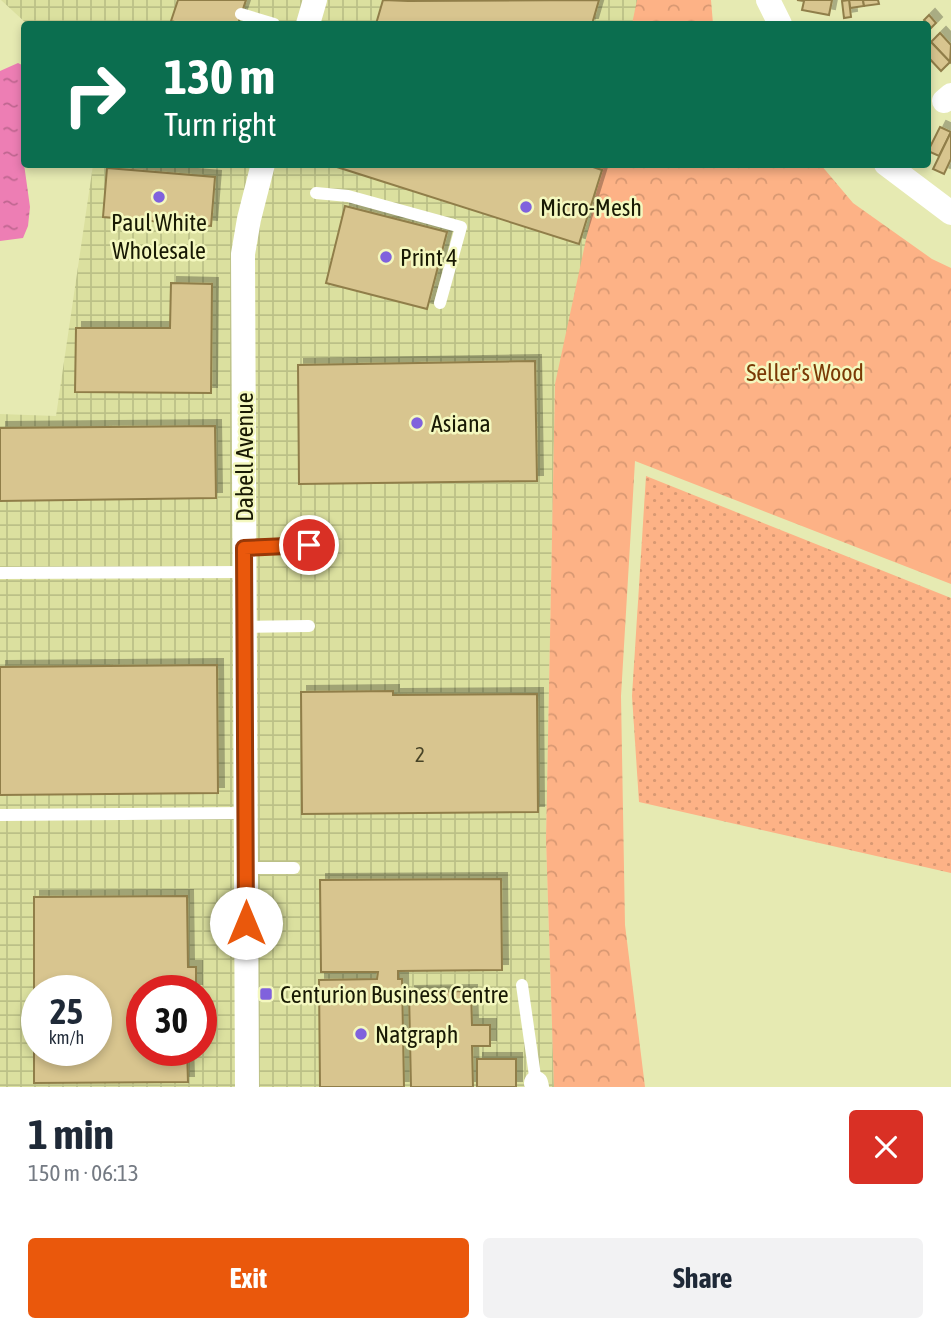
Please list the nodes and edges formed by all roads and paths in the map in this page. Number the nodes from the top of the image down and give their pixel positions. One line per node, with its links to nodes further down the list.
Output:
1 (316, 0): 5 (street)
2 (768, 0): 6 (street)
3 (242, 14): 4 (lane)
4 (264, 21)
5 (309, 21)
6 (778, 21)
7 (262, 168): 13 (street, Dabell Avenue)
8 (891, 168): 10 (street)
9 (316, 193): 11 (lane)
10 (951, 213)
11 (440, 303)
12 (309, 545): 13 (lane)
13 (244, 560): 14 (lane); 16 (street, Dabell Avenue)
14 (0, 573)
15 (309, 626): 16 (lane)
16 (245, 627): 17 (street, Dabell Avenue)
17 (246, 813): 18 (lane); 19 (street, Dabell Avenue)
18 (0, 815)
19 (246, 868): 20 (lane); 23 (street, Dabell Avenue)
20 (294, 868)
21 (522, 985): 22 (lane)
22 (536, 1085)
23 (247, 1087)

